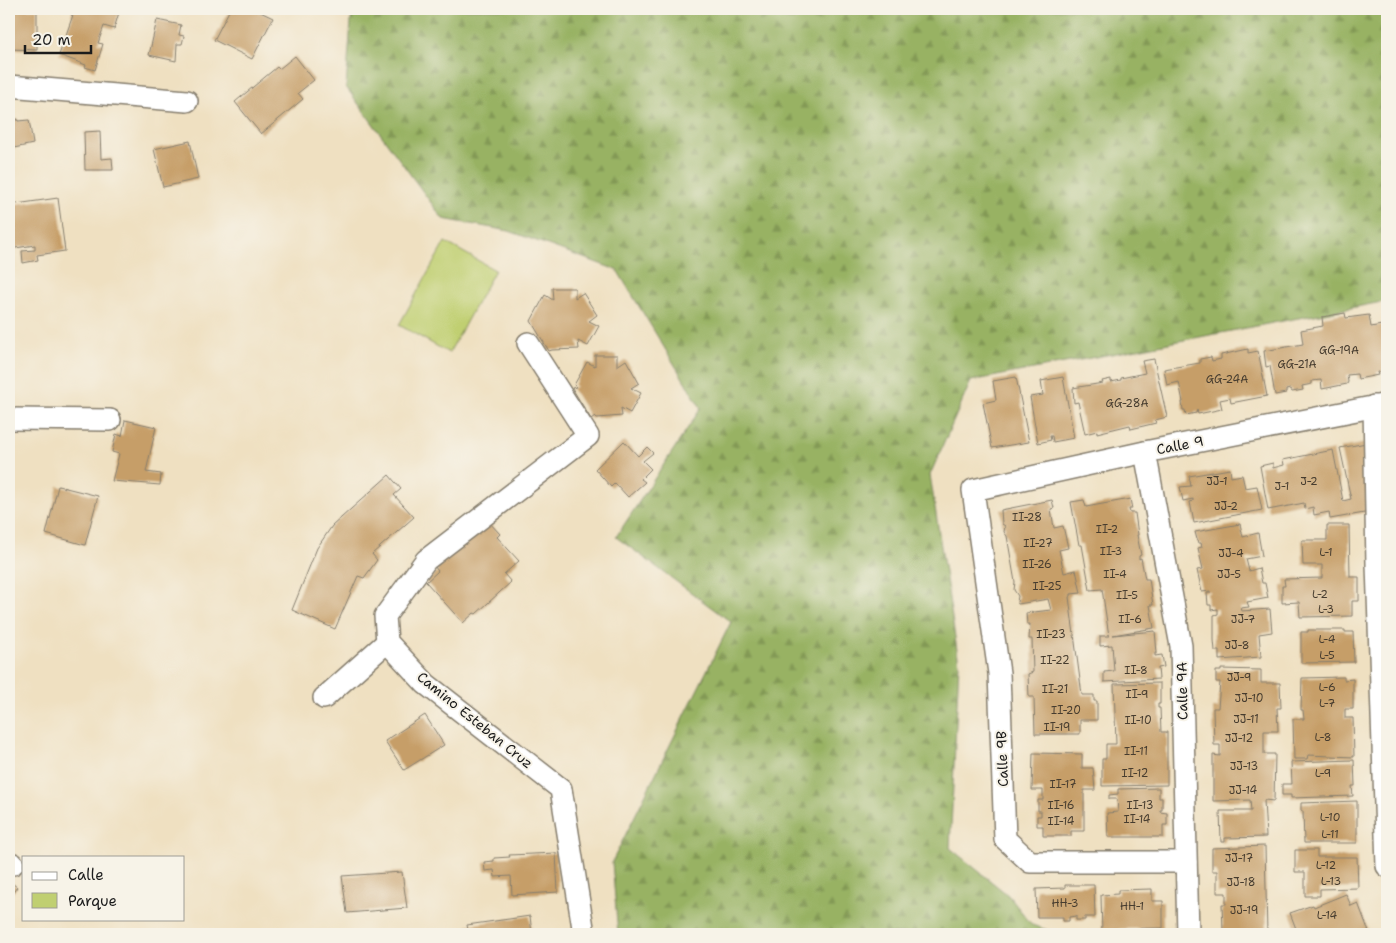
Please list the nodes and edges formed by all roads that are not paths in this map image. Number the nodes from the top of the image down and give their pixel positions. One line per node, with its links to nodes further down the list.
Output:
1 (9, 86): 2 (street)
2 (187, 101)
3 (528, 343): 10 (street)
4 (1381, 405): 7 (street, Calle 9); 9 (street)
5 (9, 419): 6 (street)
6 (110, 420)
7 (1145, 452): 8 (street, Calle 9); 13 (street, Calle 9A)
8 (973, 490): 13 (street, Calle 9B)
9 (1382, 563): 11 (street)
10 (387, 642): 12 (street); 15 (street, Camino Esteban Cruz)
11 (1384, 691): 14 (street)
12 (324, 698)
13 (1186, 862): 16 (street, Calle 9A)
14 (1387, 866)
15 (584, 934)
16 (1188, 934)

